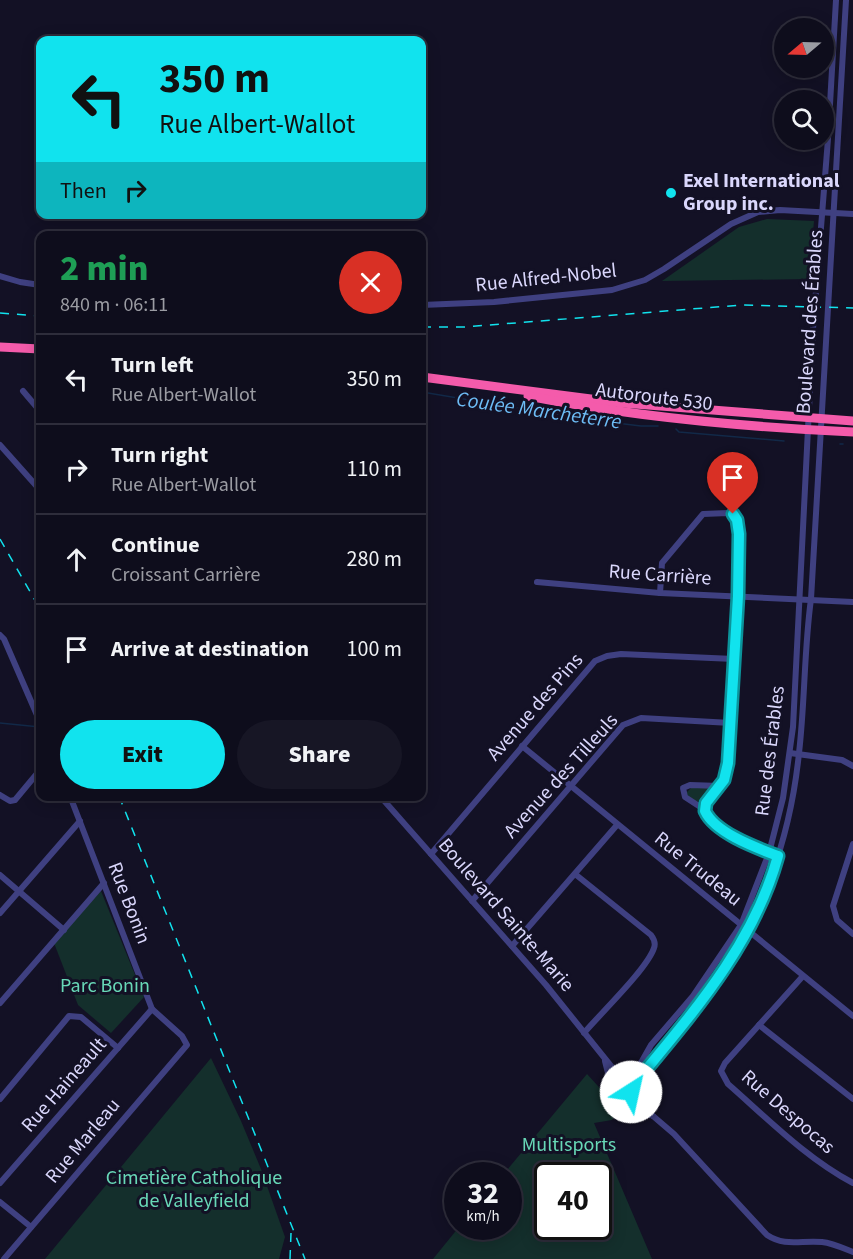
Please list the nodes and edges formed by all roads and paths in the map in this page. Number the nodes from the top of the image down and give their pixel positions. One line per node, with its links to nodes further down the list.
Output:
1 (836, 0): 3 (street, Boulevard des Érables)
2 (846, 0): 4 (street, Boulevard des Érables)
3 (823, 213): 4 (street, Rue Alfred-Nobel); 8 (street, Rue Alfred-Nobel); 15 (street, Boulevard des Érables)
4 (833, 213): 5 (street, Rue Alfred-Nobel); 16 (street, Boulevard des Érables)
5 (853, 214)
6 (0, 276): 7 (street)
7 (36, 284)
8 (426, 304)
9 (0, 347): 10 (highway)
10 (36, 349)
11 (426, 378): 12 (highway, Autoroute 530)
12 (452, 381): 15 (highway, Autoroute 530); 18 (highway, Autoroute 530)
13 (22, 391): 14 (street)
14 (36, 407)
15 (808, 418): 16 (highway, Autoroute 530); 18 (street, Rue des Érables)
16 (820, 419): 17 (highway, Autoroute 530); 19 (street, Boulevard des Érables)
17 (853, 421)
18 (808, 429): 19 (highway, Autoroute 530); 26 (street, Rue des Érables)
19 (820, 430): 20 (highway, Autoroute 530); 27 (street, Rue des Érables)
20 (853, 432)
21 (0, 445): 22 (street)
22 (36, 486)
23 (537, 582): 24 (street, Rue Carrière)
24 (660, 593): 25 (street, Rue Carrière); 25 (street)
25 (738, 596): 26 (street, Rue Carrière); 30 (street)
26 (800, 598): 27 (street, Rue Carrière); 34 (street, Rue des Érables)
27 (811, 599): 28 (street, Rue Carrière); 35 (street, Rue des Érables)
28 (853, 602)
29 (0, 635): 31 (street)
30 (734, 659): 32 (street); 33 (street, Avenue des Pins)
31 (36, 713)
32 (731, 723): 38 (street, Avenue des Tilleuls); 39 (street)
33 (522, 746): 38 (street, Rue Trudeau); 48 (street, Avenue des Pins)
34 (790, 753): 35 (street); 47 (street, Rue des Érables)
35 (799, 754): 36 (street); 49 (street, Rue des Érables)
36 (853, 766)
37 (36, 775): 40 (street)
38 (570, 786): 45 (street, Rue Trudeau); 55 (street, Avenue des Tilleuls)
39 (720, 786): 43 (street); 43 (street)
40 (0, 795)
41 (72, 801): 44 (street, Rue Bonin)
42 (384, 801): 48 (street, Boulevard Sainte-Marie)
43 (705, 810): 47 (street)
44 (80, 821): 53 (street, Rue Bonin); 54 (street)
45 (617, 825): 51 (street); 57 (street, Rue Trudeau)
46 (853, 844): 50 (street)
47 (769, 853): 49 (street); 57 (street, Rue des Érables)
48 (431, 854): 55 (street, Boulevard Sainte-Marie)
49 (778, 856): 59 (street, Rue des Érables)
50 (850, 864): 60 (street)
51 (575, 874): 61 (street); 67 (street)
52 (0, 875): 54 (street)
53 (104, 883): 58 (street); 64 (street, Rue Bonin)
54 (19, 891): 56 (street); 58 (street)
55 (472, 902): 61 (street, Boulevard Sainte-Marie)
56 (0, 914)
57 (741, 925): 59 (street, Rue Trudeau); 71 (street, Rue des Érables)
58 (64, 930): 63 (street)
59 (748, 931): 62 (street, Rue Trudeau); 73 (street, Rue des Érables)
60 (853, 934)
61 (512, 946): 67 (street, Boulevard Sainte-Marie)
62 (803, 976): 65 (street, Rue Trudeau); 66 (street, Rue Despocas)
63 (0, 1003)
64 (153, 1009): 68 (street, Rue Bonin); 69 (street, Rue Haineault)
65 (853, 1016)
66 (759, 1025): 76 (street); 79 (street, Rue Despocas)
67 (584, 1033): 70 (street, Boulevard Sainte-Marie)
68 (186, 1045): 81 (street, Rue Marleau)
69 (118, 1048): 74 (street); 78 (street, Rue Haineault)
70 (604, 1058): 71 (street, Boulevard Sainte-Marie); 72 (street, Boulevard Sainte-Marie)
71 (621, 1076): 72 (street); 73 (street, Boulevard Sainte-Marie)
72 (610, 1081): 75 (street, Boulevard Sainte-Marie)
73 (631, 1090): 75 (street); 77 (street, Boulevard Sainte-Marie)
74 (0, 1099)
75 (618, 1100): 77 (street, Boulevard Sainte-Marie)
76 (853, 1100)
77 (653, 1116): 82 (street, Boulevard Sainte-Marie)
78 (0, 1183)
79 (853, 1183)
80 (0, 1202): 81 (street)
81 (31, 1227): 83 (street, Rue Marleau)
82 (853, 1251)
83 (4, 1259)

